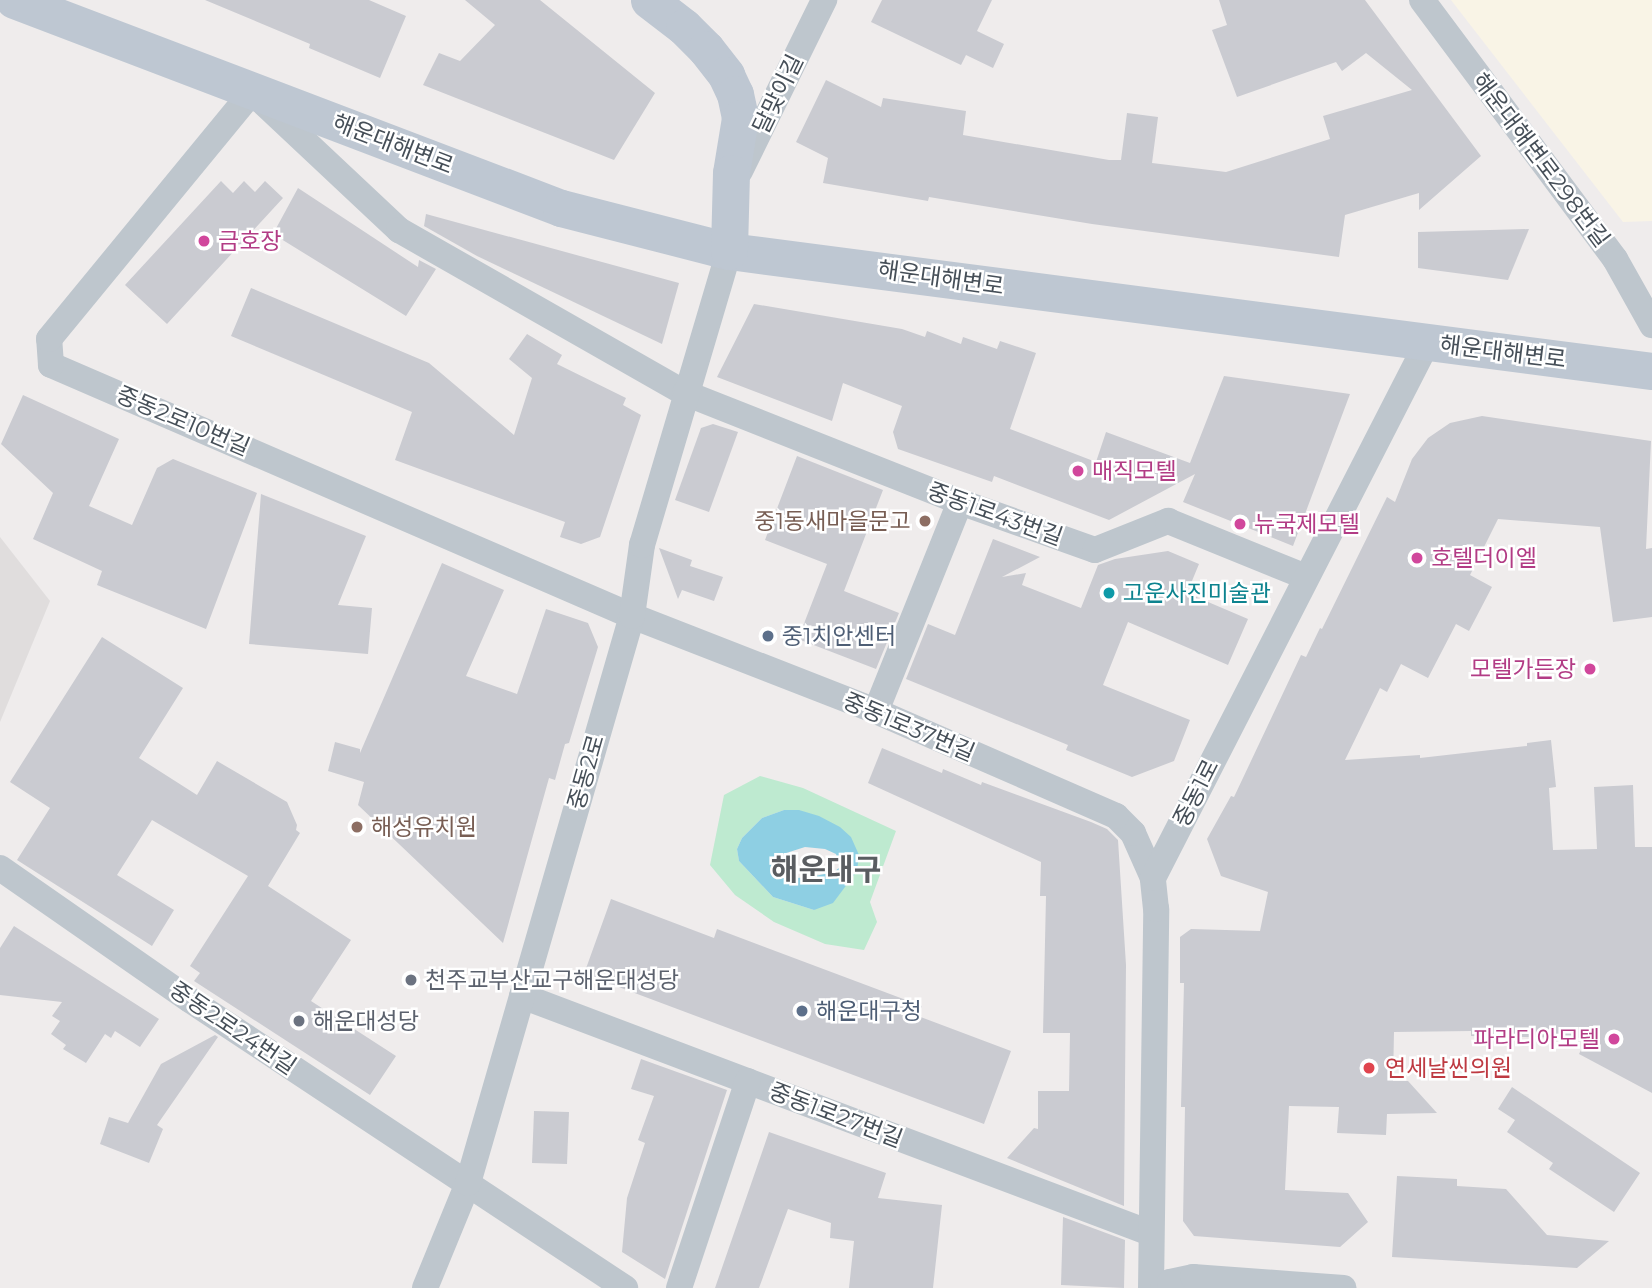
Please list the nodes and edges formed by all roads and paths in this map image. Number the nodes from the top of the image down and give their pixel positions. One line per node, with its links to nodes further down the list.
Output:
1 (14, 0): 5 (main road, 해운대해변로)
2 (649, 0): 6 (main road, 달맞이길)
3 (824, 0): 6 (street, 달맞이길)
4 (1422, 0): 8 (street, 해운대해변로298번길)
5 (252, 92): 7 (main road, 해운대해변로); 11 (street, 해운대해변로); 14 (street, 중동2로10번길)
6 (732, 188): 7 (main road, 달맞이길)
7 (729, 251): 9 (main road, 해운대해변로); 11 (street, 중동2로)
8 (1652, 325)
9 (1427, 343): 10 (main road, 해운대해변로); 13 (street, 중동1로)
10 (1652, 371)
11 (685, 393): 12 (street, 중동1로43번길); 14 (street, 중동2로)
12 (960, 502): 13 (street, 중동1로43번길); 15 (street)
13 (1306, 577): 17 (street, 중동1로)
14 (632, 616): 15 (street, 중동1로37번길); 18 (street, 중동2로)
15 (876, 712): 17 (street, 중동1로37번길)
16 (0, 868): 20 (street, 중동2로24번길)
17 (1153, 878): 21 (street)
18 (523, 996): 19 (street, 중동1로27번길); 20 (street, 중동2로)
19 (748, 1081): 21 (street, 중동1로27번길); 24 (street)
20 (468, 1184): 22 (street, 중동2로); 23 (street, 중동2로24번길)
21 (1150, 1233): 25 (street)
22 (425, 1288)
23 (625, 1288)
24 (679, 1288)
25 (1151, 1288)
26 (1163, 1288): 27 (street)
27 (1344, 1288)

